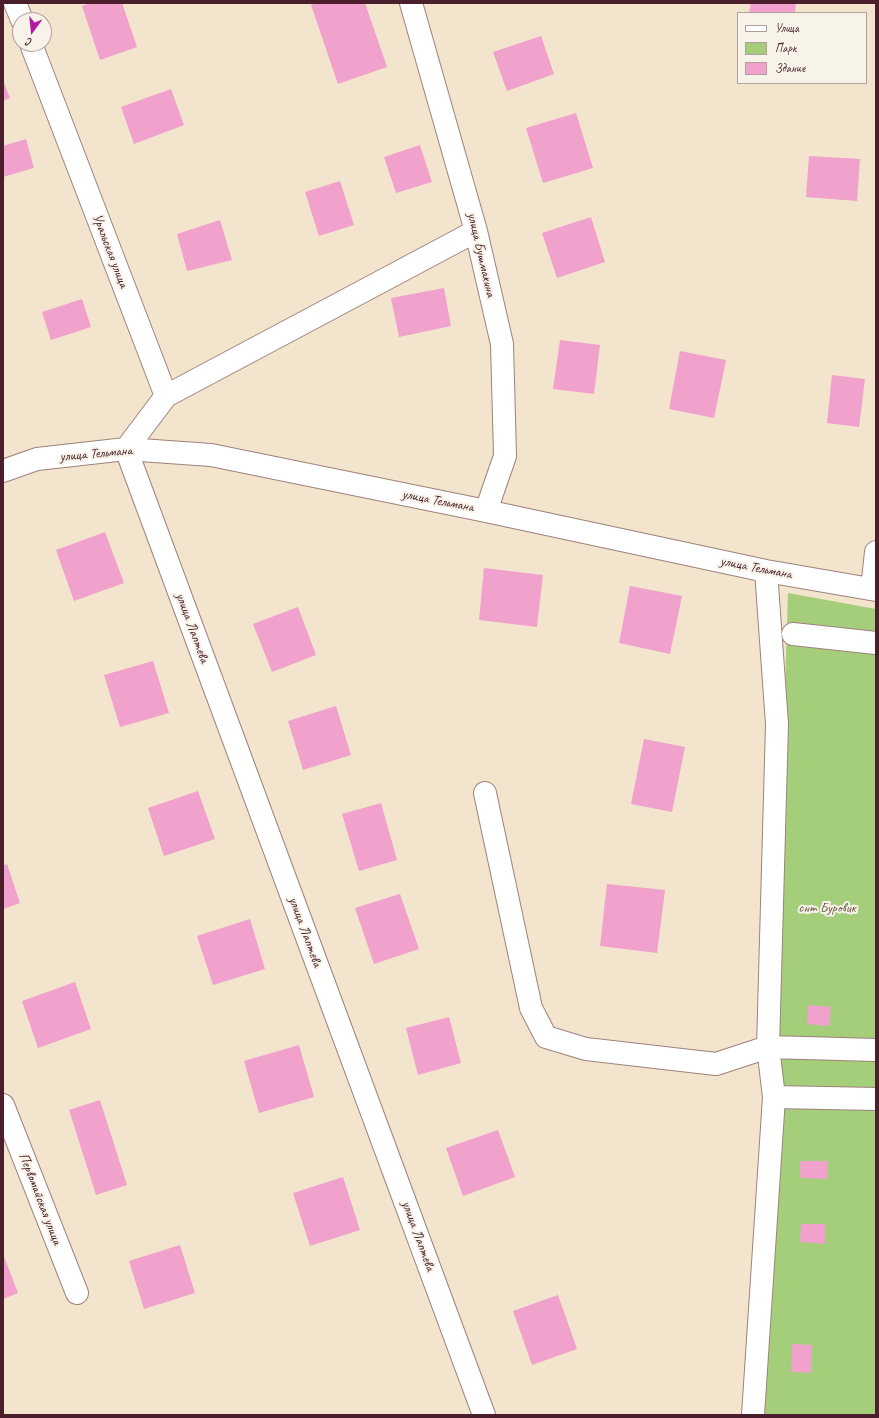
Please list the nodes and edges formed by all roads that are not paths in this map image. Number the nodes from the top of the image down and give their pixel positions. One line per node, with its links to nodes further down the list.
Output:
1 (414, 4): 3 (street, улица Бушмакина)
2 (34, 52): 4 (street, Уральская улица)
3 (476, 231): 4 (street); 7 (street, улица Бушмакина)
4 (166, 396): 5 (street)
5 (126, 449): 6 (street, улица Тельмана); 7 (street, улица Тельмана); 20 (street, улица Лаптева)
6 (3, 471)
7 (486, 511): 9 (street, улица Тельмана)
8 (876, 552): 10 (street)
9 (766, 571): 10 (street, улица Тельмана); 14 (street)
10 (874, 590)
11 (793, 634): 12 (street)
12 (876, 643)
13 (485, 793): 14 (street)
14 (768, 1047): 15 (street); 16 (street)
15 (876, 1050)
16 (774, 1097): 17 (street); 21 (street)
17 (876, 1099)
18 (3, 1105): 19 (street, Первомайская улица)
19 (77, 1293)
20 (484, 1415)
21 (753, 1415)

